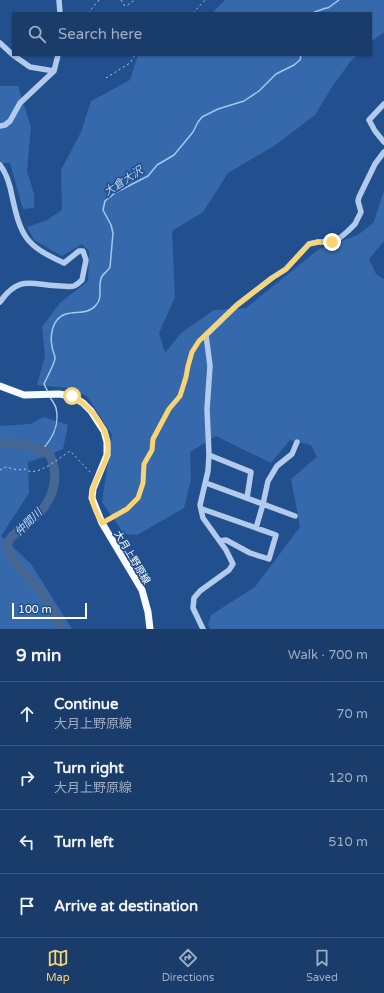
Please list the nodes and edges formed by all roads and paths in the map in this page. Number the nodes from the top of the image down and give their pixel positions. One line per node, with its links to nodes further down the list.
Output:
1 (59, 0): 6 (street)
2 (99, 0): 7 (path)
3 (121, 0): 4 (path)
4 (135, 0)
5 (205, 0): 8 (path)
6 (60, 12)
7 (89, 12)
8 (194, 12)
9 (0, 43): 10 (street)
10 (12, 54)
11 (14, 56): 14 (street)
12 (58, 56): 14 (street)
13 (134, 56): 15 (path)
14 (54, 71): 17 (street)
15 (106, 78)
16 (384, 104): 18 (street)
17 (0, 126)
18 (384, 142)
19 (384, 152): 22 (street)
20 (0, 165): 21 (street)
21 (0, 302)
22 (206, 335): 25 (street); 33 (path)
23 (0, 386): 33 (main road, 大月上野原線)
24 (296, 442): 30 (street)
25 (209, 455): 28 (street); 29 (street)
26 (0, 470): 27 (path)
27 (91, 473)
28 (206, 483): 29 (street); 31 (street)
29 (247, 498): 30 (street)
30 (263, 504): 32 (street); 34 (street)
31 (201, 510): 34 (street); 35 (street)
32 (295, 516)
33 (102, 523): 36 (main road, 大月上野原線)
34 (256, 528): 35 (street)
35 (220, 541): 37 (street)
36 (150, 629)
37 (203, 629)

